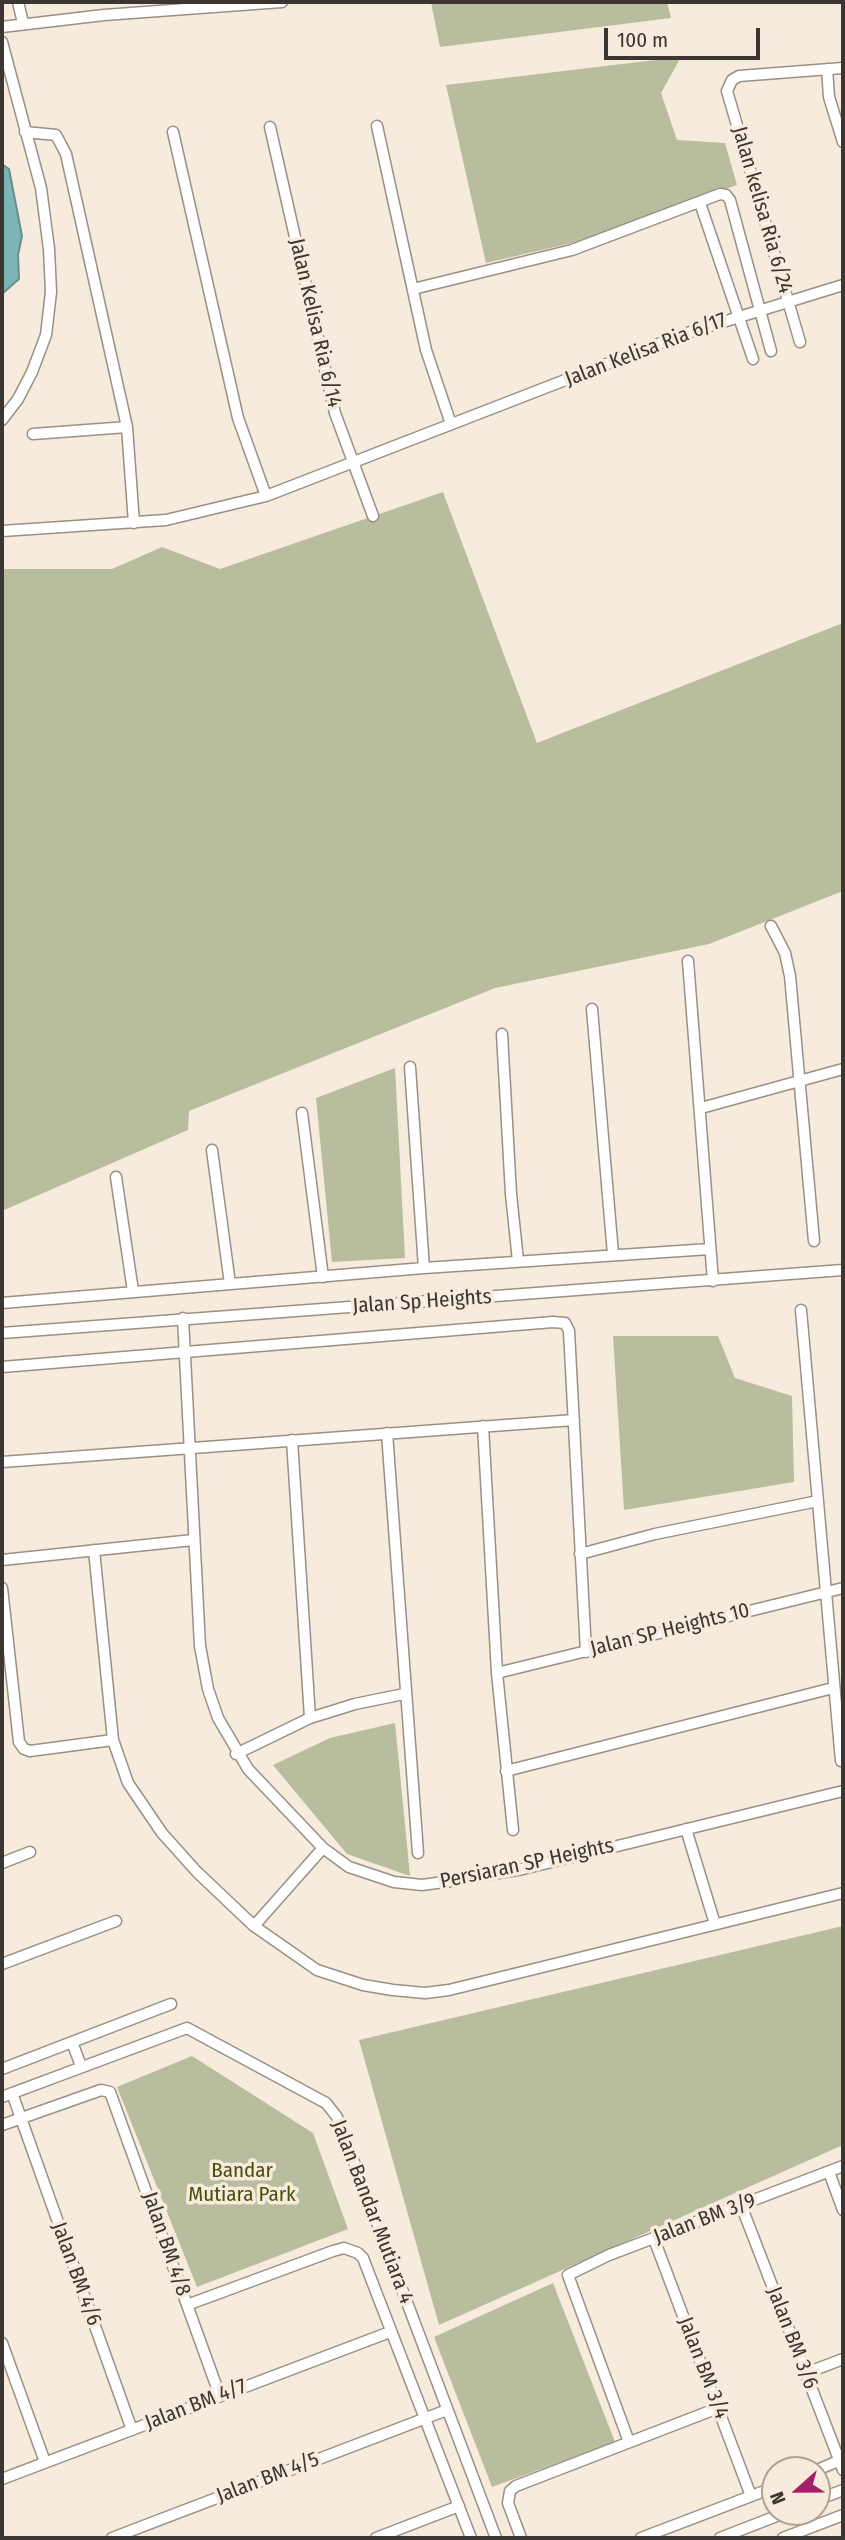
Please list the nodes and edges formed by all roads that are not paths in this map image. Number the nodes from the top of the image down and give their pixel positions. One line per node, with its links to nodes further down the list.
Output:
1 (18, 2): 3 (street)
2 (282, 2): 3 (street)
3 (23, 23): 4 (street)
4 (2, 27)
5 (2, 42): 10 (street)
6 (843, 68): 7 (street)
7 (827, 69): 12 (street); 16 (street, Jalan kelisa Ria 6/24)
8 (377, 126): 15 (street)
9 (270, 127): 26 (street, Jalan Kelisa Ria 6/14)
10 (25, 132): 22 (street); 24 (street)
11 (173, 132): 27 (street)
12 (843, 142)
13 (700, 203): 15 (street); 17 (street); 18 (street)
14 (843, 285): 16 (street, Jalan Kelisa Ria 6/17)
15 (413, 289): 23 (street)
16 (789, 303): 17 (street, Jalan Kelisa Ria 6/17); 19 (street, Jalan kelisa Ria 6/24)
17 (761, 310): 18 (street, Jalan Kelisa Ria 6/17); 20 (street)
18 (739, 315): 21 (street); 23 (street, Jalan Kelisa Ria 6/17)
19 (800, 342)
20 (771, 351)
21 (753, 359)
22 (2, 419)
23 (451, 424): 26 (street, Jalan Kelisa Ria 6/17)
24 (127, 427): 25 (street); 29 (street)
25 (33, 434)
26 (353, 463): 27 (street, Jalan Kelisa Ria 6/17); 28 (street, Jalan Kelisa Ria 6/14)
27 (266, 496): 29 (street, Jalan Kelisa Ria 6/17)
28 (373, 516)
29 (134, 523): 30 (street, Jalan Kelisa Ria 6/17)
30 (2, 531)
31 (771, 926): 37 (street)
32 (688, 961): 38 (street)
33 (592, 1009): 44 (street)
34 (502, 1034): 45 (street)
35 (410, 1067): 46 (street)
36 (843, 1069): 37 (street)
37 (797, 1084): 38 (street); 42 (street)
38 (701, 1108): 43 (street)
39 (302, 1112): 48 (street)
40 (212, 1150): 50 (street)
41 (116, 1177): 51 (street)
42 (814, 1241)
43 (710, 1249): 44 (street); 49 (street)
44 (613, 1254): 45 (street)
45 (518, 1261): 46 (street)
46 (425, 1268): 48 (street)
47 (843, 1270): 49 (street, Jalan Sp Heights)
48 (323, 1277): 50 (street)
49 (713, 1281): 54 (street, Jalan Sp Heights)
50 (230, 1284): 51 (street)
51 (133, 1290): 52 (street)
52 (2, 1303)
53 (801, 1310): 64 (street)
54 (183, 1318): 55 (street, Jalan Sp Heights); 56 (street, Persiaran SP Heights)
55 (2, 1333)
56 (184, 1354): 57 (street); 58 (street); 62 (street, Persiaran SP Heights)
57 (2, 1367)
58 (574, 1419): 59 (street); 67 (street)
59 (482, 1426): 60 (street); 73 (street)
60 (387, 1433): 61 (street); 75 (street)
61 (292, 1440): 62 (street); 76 (street)
62 (187, 1448): 63 (street); 65 (street, Persiaran SP Heights)
63 (2, 1462)
64 (818, 1501): 67 (street); 71 (street)
65 (193, 1540): 66 (street); 78 (street, Persiaran SP Heights)
66 (94, 1550): 68 (street); 77 (street)
67 (580, 1554): 72 (street)
68 (2, 1560)
69 (2, 1588): 77 (street)
70 (843, 1588): 71 (street, Jalan SP Heights 10)
71 (825, 1593): 72 (street, Jalan SP Heights 10); 74 (street)
72 (586, 1652): 73 (street, Jalan SP Heights 10)
73 (497, 1673): 80 (street)
74 (832, 1688): 79 (street); 80 (street)
75 (404, 1694): 76 (street); 86 (street)
76 (310, 1718): 78 (street)
77 (113, 1740): 91 (street)
78 (236, 1754): 84 (street, Persiaran SP Heights)
79 (841, 1761)
80 (506, 1771): 83 (street)
81 (843, 1791): 82 (street, Persiaran SP Heights)
82 (686, 1829): 84 (street, Persiaran SP Heights); 90 (street)
83 (513, 1830)
84 (323, 1848): 91 (street)
85 (30, 1852): 87 (street)
86 (418, 1853)
87 (2, 1863)
88 (843, 1893): 90 (street)
89 (116, 1921): 92 (street)
90 (715, 1924): 91 (street)
91 (254, 1926)
92 (2, 1964)
93 (171, 2004): 94 (street)
94 (72, 2042): 95 (street); 96 (street)
95 (81, 2066): 97 (street, Jalan Bandar Mutiara 4); 112 (street, Jalan Bandar Mutiara 4)
96 (2, 2068)
97 (7, 2095): 98 (street, Jalan BM 4/6)
98 (20, 2118): 99 (street); 105 (street, Jalan BM 4/8); 114 (street, Jalan BM 4/6)
99 (2, 2125)
100 (843, 2166): 101 (street, Jalan BM 3/9)
101 (829, 2172): 102 (street, Jalan BM 3/9); 103 (street)
102 (741, 2205): 104 (street, Jalan BM 3/9); 109 (street, Jalan BM 3/6)
103 (843, 2210)
104 (654, 2239): 111 (street, Jalan BM 3/4); 115 (street, Jalan BM 3/9)
105 (187, 2305): 106 (street); 110 (street, Jalan BM 4/8)
106 (390, 2332): 110 (street, Jalan BM 4/7); 113 (street)
107 (2, 2343): 116 (street)
108 (843, 2359): 109 (street)
109 (806, 2373): 117 (street, Jalan BM 3/6)
110 (220, 2396): 114 (street, Jalan BM 4/7)
111 (718, 2408): 115 (street); 120 (street, Jalan BM 3/4)
112 (447, 2410): 113 (street, Jalan BM 4/5); 127 (street, Jalan Bandar Mutiara 4)
113 (425, 2418): 121 (street); 124 (street, Jalan BM 4/5)
114 (131, 2430): 116 (street, Jalan BM 4/7)
115 (629, 2442): 128 (street)
116 (45, 2462): 118 (street, Jalan BM 4/7)
117 (842, 2463)
118 (2, 2479)
119 (761, 2492): 120 (street)
120 (751, 2496): 129 (street)
121 (459, 2506): 125 (street); 126 (street)
122 (843, 2515): 131 (street)
123 (761, 2522): 130 (street)
124 (112, 2538)
125 (376, 2538)
126 (471, 2538)
127 (496, 2538)
128 (521, 2538)
129 (641, 2538)
130 (720, 2538)
131 (783, 2538)

